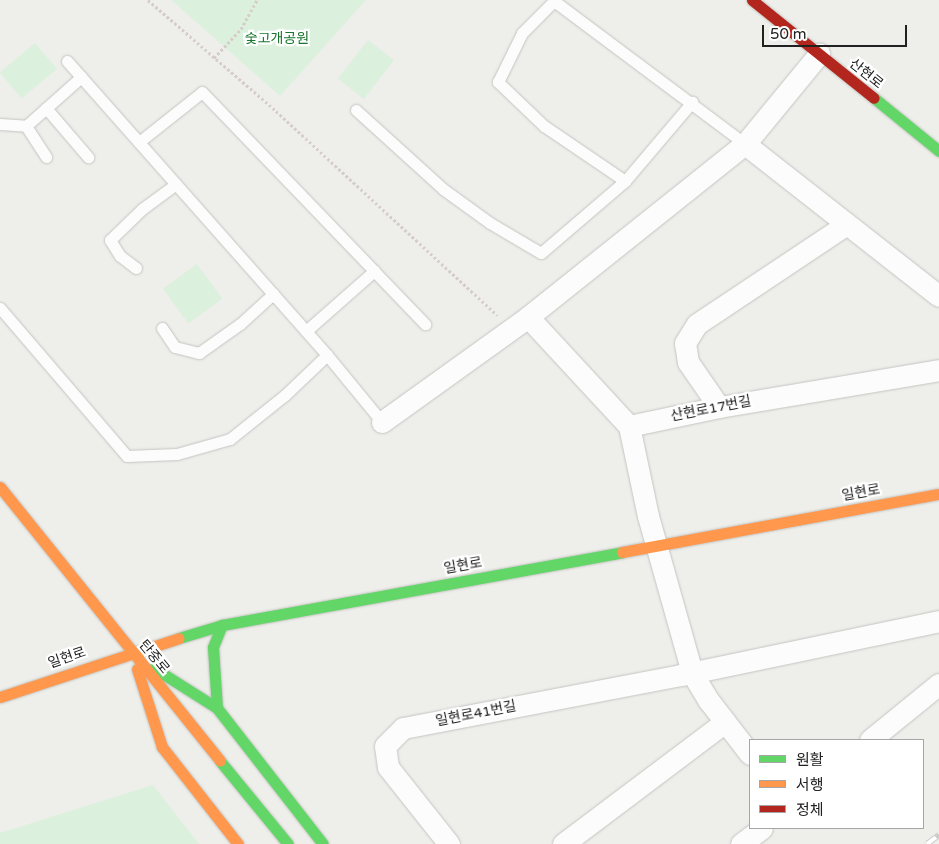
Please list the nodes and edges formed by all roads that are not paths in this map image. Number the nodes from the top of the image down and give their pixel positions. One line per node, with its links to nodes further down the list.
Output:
1 (752, 0): 2 (main road, 산현로)
2 (819, 54): 11 (street); 12 (main road, 산현로)
3 (67, 60): 4 (lane)
4 (82, 77): 6 (lane); 10 (lane)
5 (692, 102): 11 (lane); 15 (lane); 15 (lane)
6 (46, 108): 9 (lane); 14 (lane)
7 (356, 110): 15 (lane)
8 (0, 124): 9 (lane)
9 (26, 126): 13 (lane)
10 (139, 142): 16 (lane); 19 (lane)
11 (746, 144): 17 (street); 23 (street)
12 (939, 151)
13 (46, 157)
14 (88, 157)
15 (625, 181)
16 (176, 184): 18 (lane); 20 (lane)
17 (847, 224): 21 (street); 29 (street)
18 (136, 268)
19 (374, 271): 24 (lane); 26 (lane)
20 (273, 294): 25 (lane); 26 (lane)
21 (939, 296)
22 (0, 308): 27 (lane)
23 (528, 317): 30 (street); 31 (street)
24 (426, 324)
25 (162, 328)
26 (306, 331): 27 (lane)
27 (327, 355): 30 (lane)
28 (939, 370): 29 (street, 산현로17번길)
29 (719, 407): 31 (street, 산현로17번길)
30 (382, 422)
31 (629, 426): 34 (street)
32 (0, 486): 37 (main road, 탄중로)
33 (939, 494): 34 (main road, 일현로)
34 (656, 546): 36 (main road, 일현로); 38 (street)
35 (939, 620): 38 (street)
36 (222, 625): 37 (main road, 일현로); 41 (main road)
37 (130, 652): 40 (main road, 일현로); 41 (main road); 46 (main road); 47 (main road, 탄중로)
38 (692, 673): 42 (street); 49 (street, 일현로41번길)
39 (939, 684): 43 (street)
40 (0, 697)
41 (217, 708): 48 (main road)
42 (725, 722): 44 (street); 50 (street)
43 (871, 739)
44 (749, 753)
45 (761, 829): 51 (street)
46 (238, 844)
47 (288, 844)
48 (323, 844)
49 (449, 844)
50 (564, 844)
51 (741, 844)

